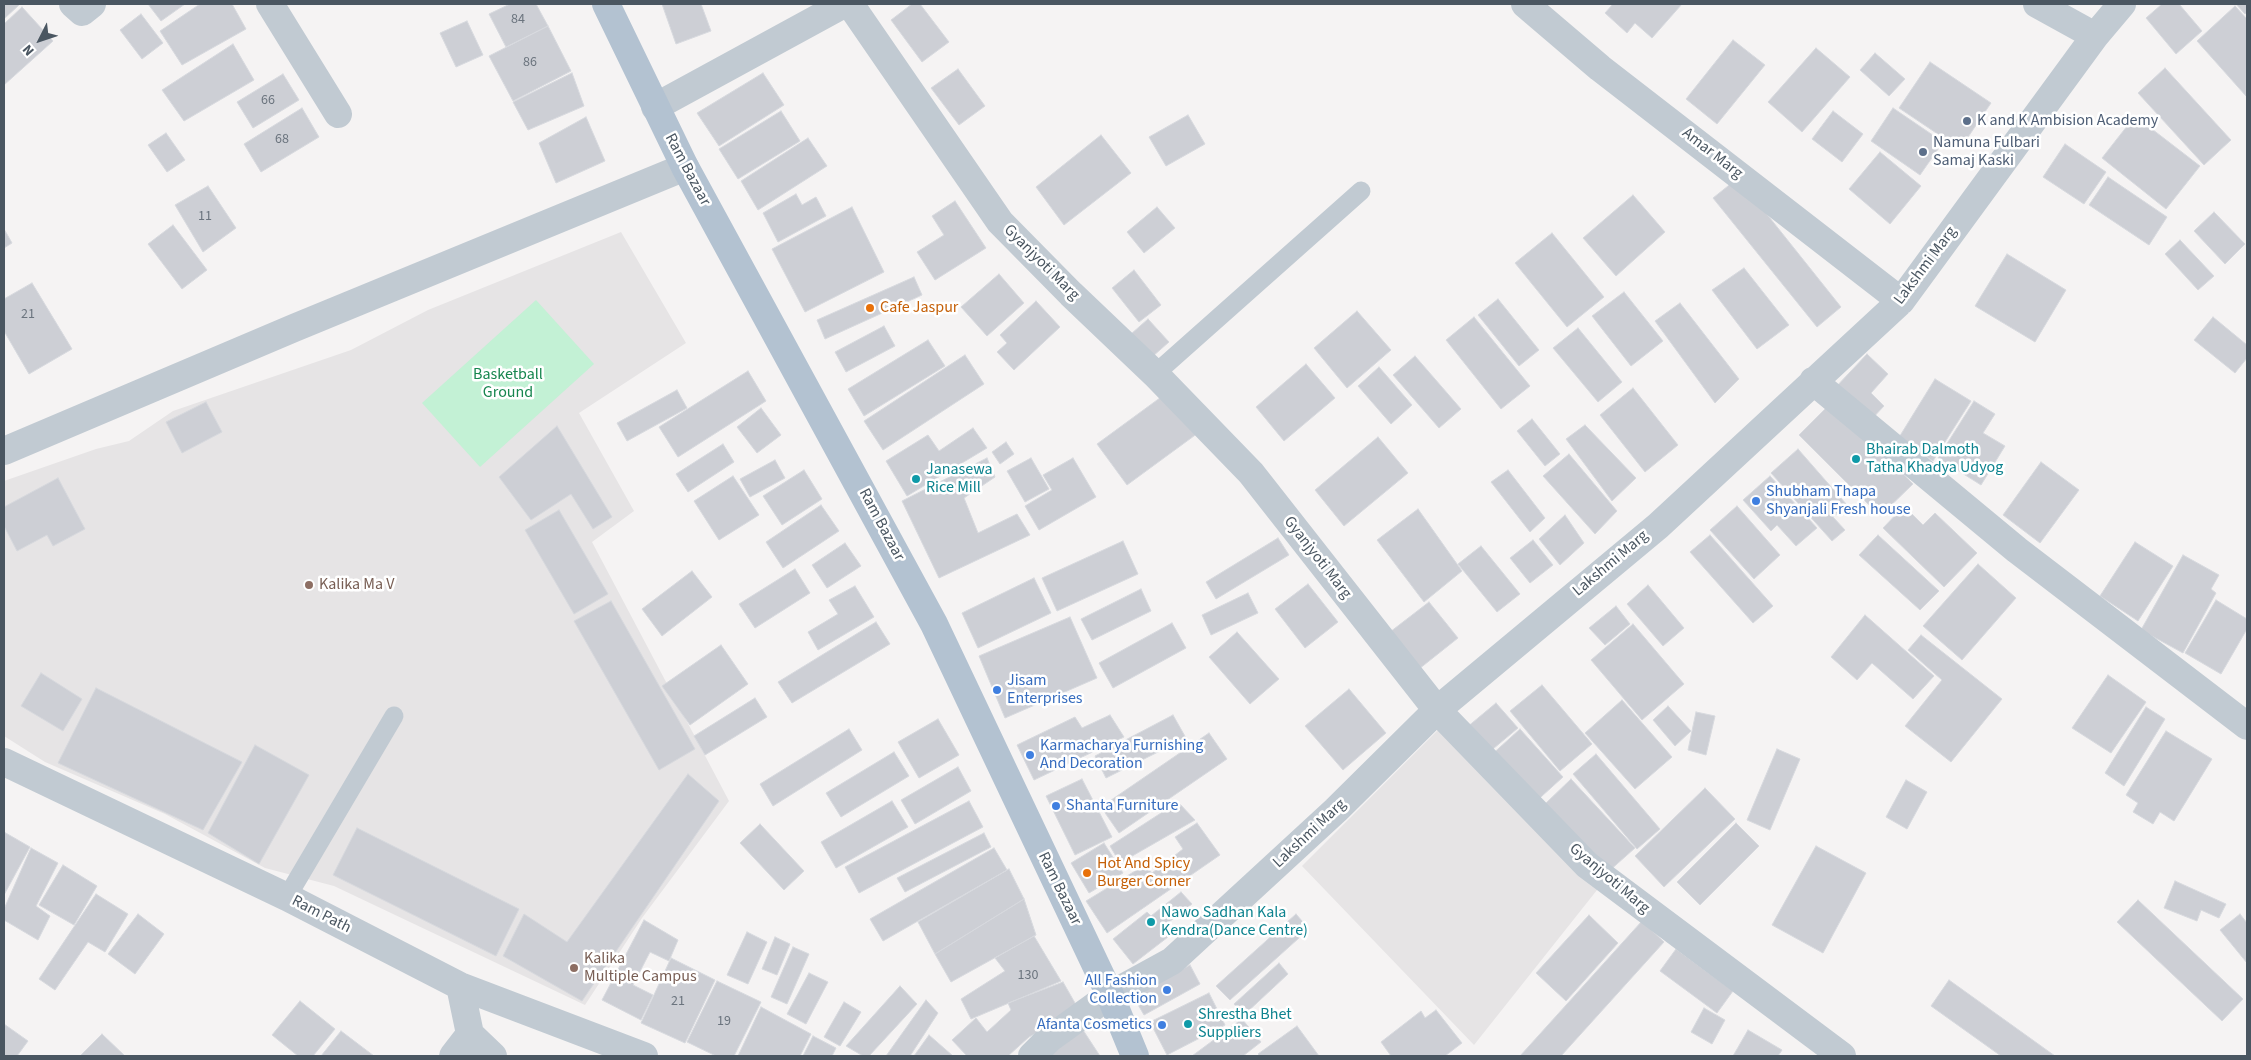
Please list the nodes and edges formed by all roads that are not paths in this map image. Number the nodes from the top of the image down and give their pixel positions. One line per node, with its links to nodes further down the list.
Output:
1 (73, 4): 2 (street)
2 (92, 4)
3 (270, 4): 12 (street)
4 (606, 4): 11 (main road, Ram Bazaar)
5 (844, 4): 11 (street)
6 (850, 4): 16 (street, Gyanjyoti Marg)
7 (1525, 4): 15 (street, Amar Marg)
8 (2037, 4): 10 (street)
9 (2122, 4): 10 (street, Lakshmi Marg)
10 (2095, 36): 15 (street, Lakshmi Marg)
11 (655, 107): 13 (main road, Ram Bazaar)
12 (338, 114)
13 (684, 168): 18 (street); 25 (main road, Ram Bazaar)
14 (1361, 191): 16 (lane)
15 (1902, 301): 17 (street, Lakshmi Marg)
16 (1155, 374): 19 (street, Gyanjyoti Marg)
17 (1813, 381): 19 (street, Lakshmi Marg); 21 (street)
18 (4, 451)
19 (1437, 710): 25 (street, Lakshmi Marg); 32 (street, Gyanjyoti Marg)
20 (394, 716): 23 (lane)
21 (2247, 726)
22 (4, 762): 23 (street, Ram Path)
23 (287, 897): 24 (street, Ram Path)
24 (460, 986): 26 (street); 29 (street, Ram Path)
25 (1110, 995): 30 (street, Lakshmi Marg); 31 (main road, Ram Bazaar)
26 (470, 1034): 27 (street); 28 (street)
27 (453, 1056)
28 (493, 1056)
29 (644, 1056)
30 (1032, 1056)
31 (1136, 1056)
32 (1842, 1056)

